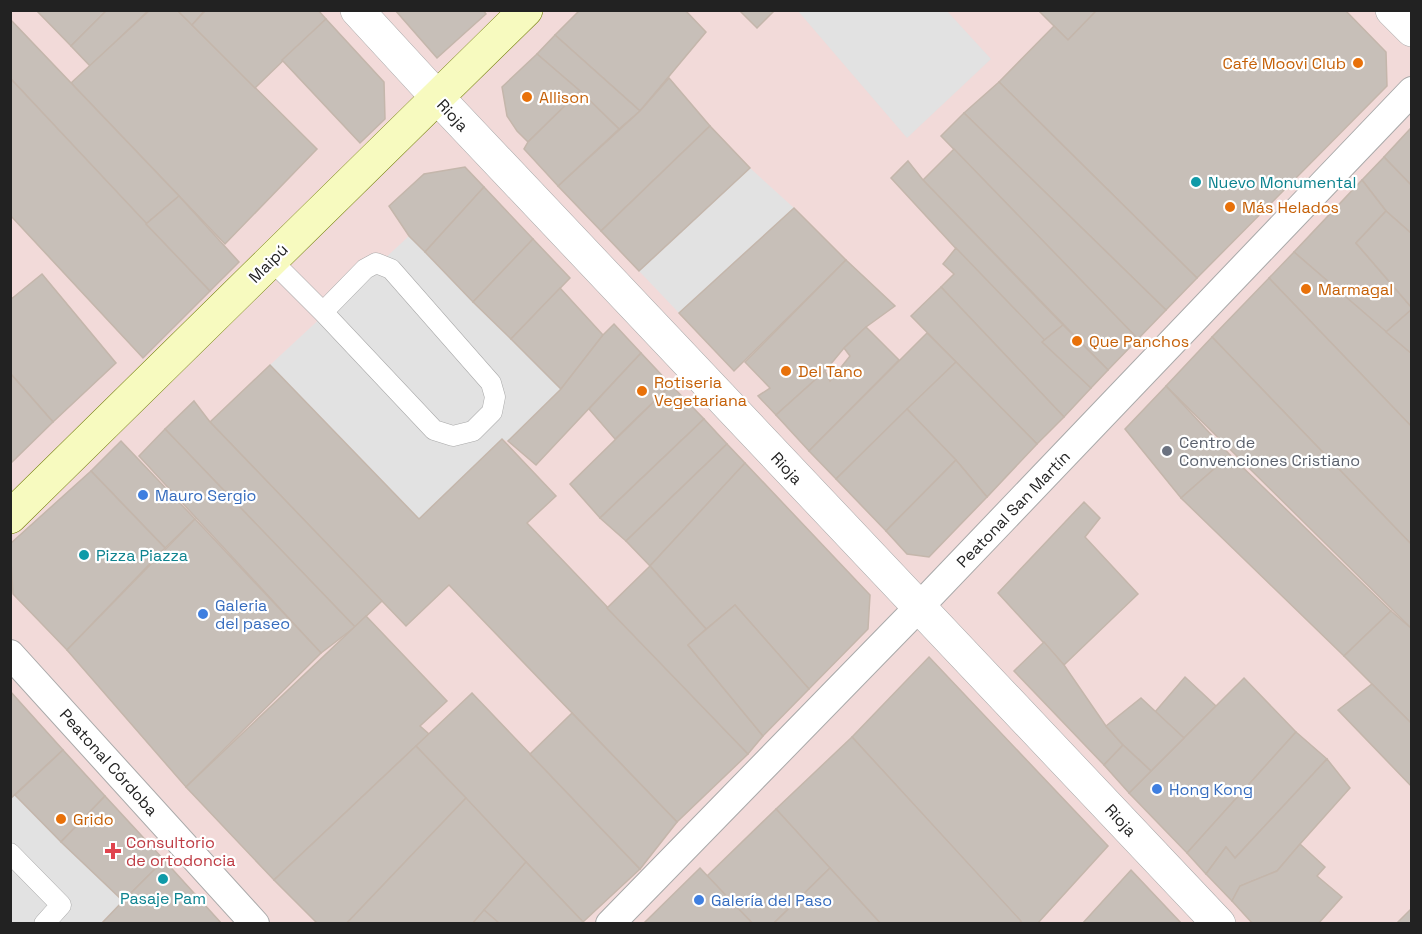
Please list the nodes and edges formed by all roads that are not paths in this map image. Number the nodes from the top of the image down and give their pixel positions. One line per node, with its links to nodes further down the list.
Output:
1 (357, 10): 6 (street, Rioja)
2 (526, 10): 6 (main road, Maipú)
3 (1392, 10): 4 (street)
4 (1412, 30)
5 (1412, 91): 10 (street, Peatonal San Martín)
6 (437, 97): 7 (main road, Maipú); 10 (street, Rioja)
7 (271, 260): 8 (lane); 9 (main road, Maipú)
8 (323, 312): 8 (lane)
9 (10, 516)
10 (919, 607): 15 (street, Peatonal San Martín); 16 (street, Rioja)
11 (10, 654): 14 (street, Peatonal Córdoba)
12 (10, 853): 13 (lane)
13 (44, 924)
14 (255, 924)
15 (610, 924)
16 (1219, 924)

